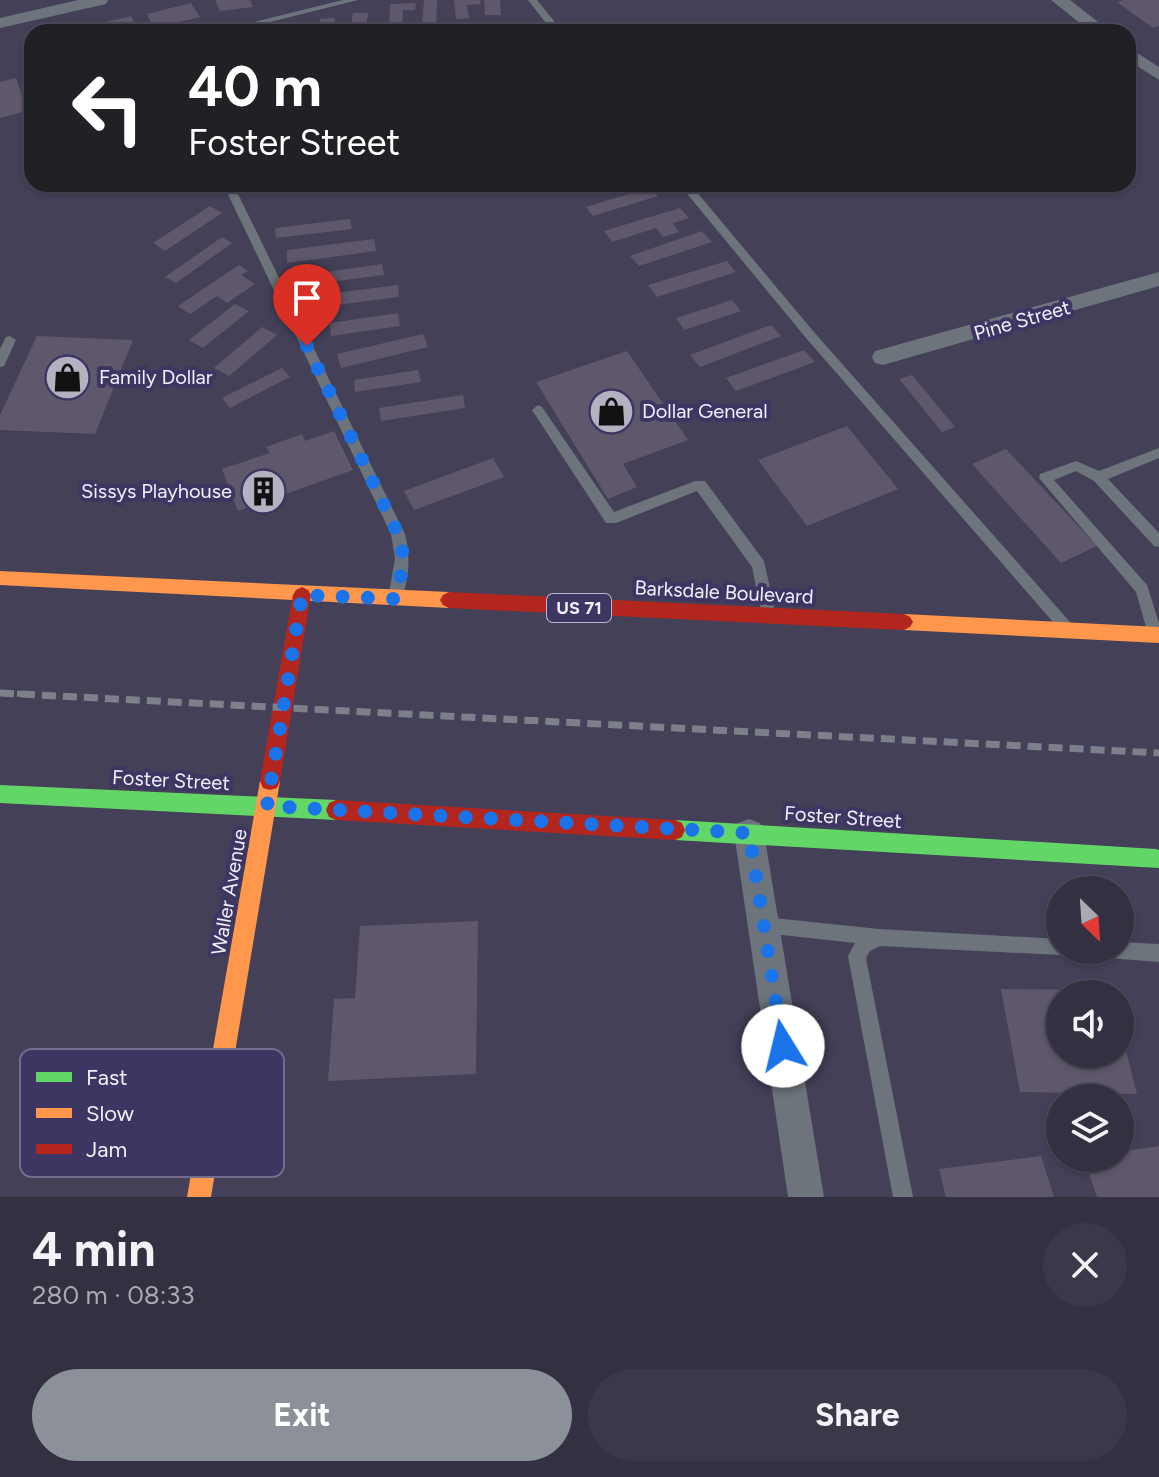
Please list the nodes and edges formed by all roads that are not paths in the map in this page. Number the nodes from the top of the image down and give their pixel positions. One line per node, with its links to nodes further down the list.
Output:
1 (100, 0): 5 (street)
2 (354, 0): 6 (lane)
3 (532, 0): 7 (lane)
4 (1059, 0): 8 (street)
5 (0, 23)
6 (252, 24)
7 (552, 24)
8 (1091, 24)
9 (1136, 58): 10 (street)
10 (1159, 75)
11 (232, 192): 23 (lane)
12 (691, 192): 25 (lane)
13 (1159, 279): 15 (street, Pine Street)
14 (10, 340): 16 (lane)
15 (883, 357)
16 (0, 363)
17 (538, 410): 24 (lane)
18 (1159, 453): 19 (lane)
19 (1099, 477): 20 (lane); 26 (lane)
20 (1159, 542)
21 (0, 578): 22 (street, Barksdale Boulevard / US 71)
22 (302, 595): 23 (street, Barksdale Boulevard / US 71); 28 (street, Waller Avenue)
23 (395, 599): 24 (street, Barksdale Boulevard / US 71)
24 (769, 616): 25 (street, Barksdale Boulevard / US 71)
25 (1069, 630): 26 (street, Barksdale Boulevard / US 71)
26 (1157, 635)
27 (0, 794): 28 (street, Foster Street)
28 (267, 806): 29 (street, Foster Street); 36 (street, Waller Avenue)
29 (749, 833): 30 (street, Foster Street); 31 (street)
30 (1158, 863)
31 (764, 925): 32 (lane); 39 (street)
32 (879, 937): 33 (lane); 40 (lane)
33 (1046, 946)
34 (1134, 952): 35 (lane)
35 (1159, 953)
36 (225, 1049)
37 (202, 1177): 38 (street, Waller Avenue)
38 (199, 1197)
39 (806, 1197)
40 (903, 1197)

